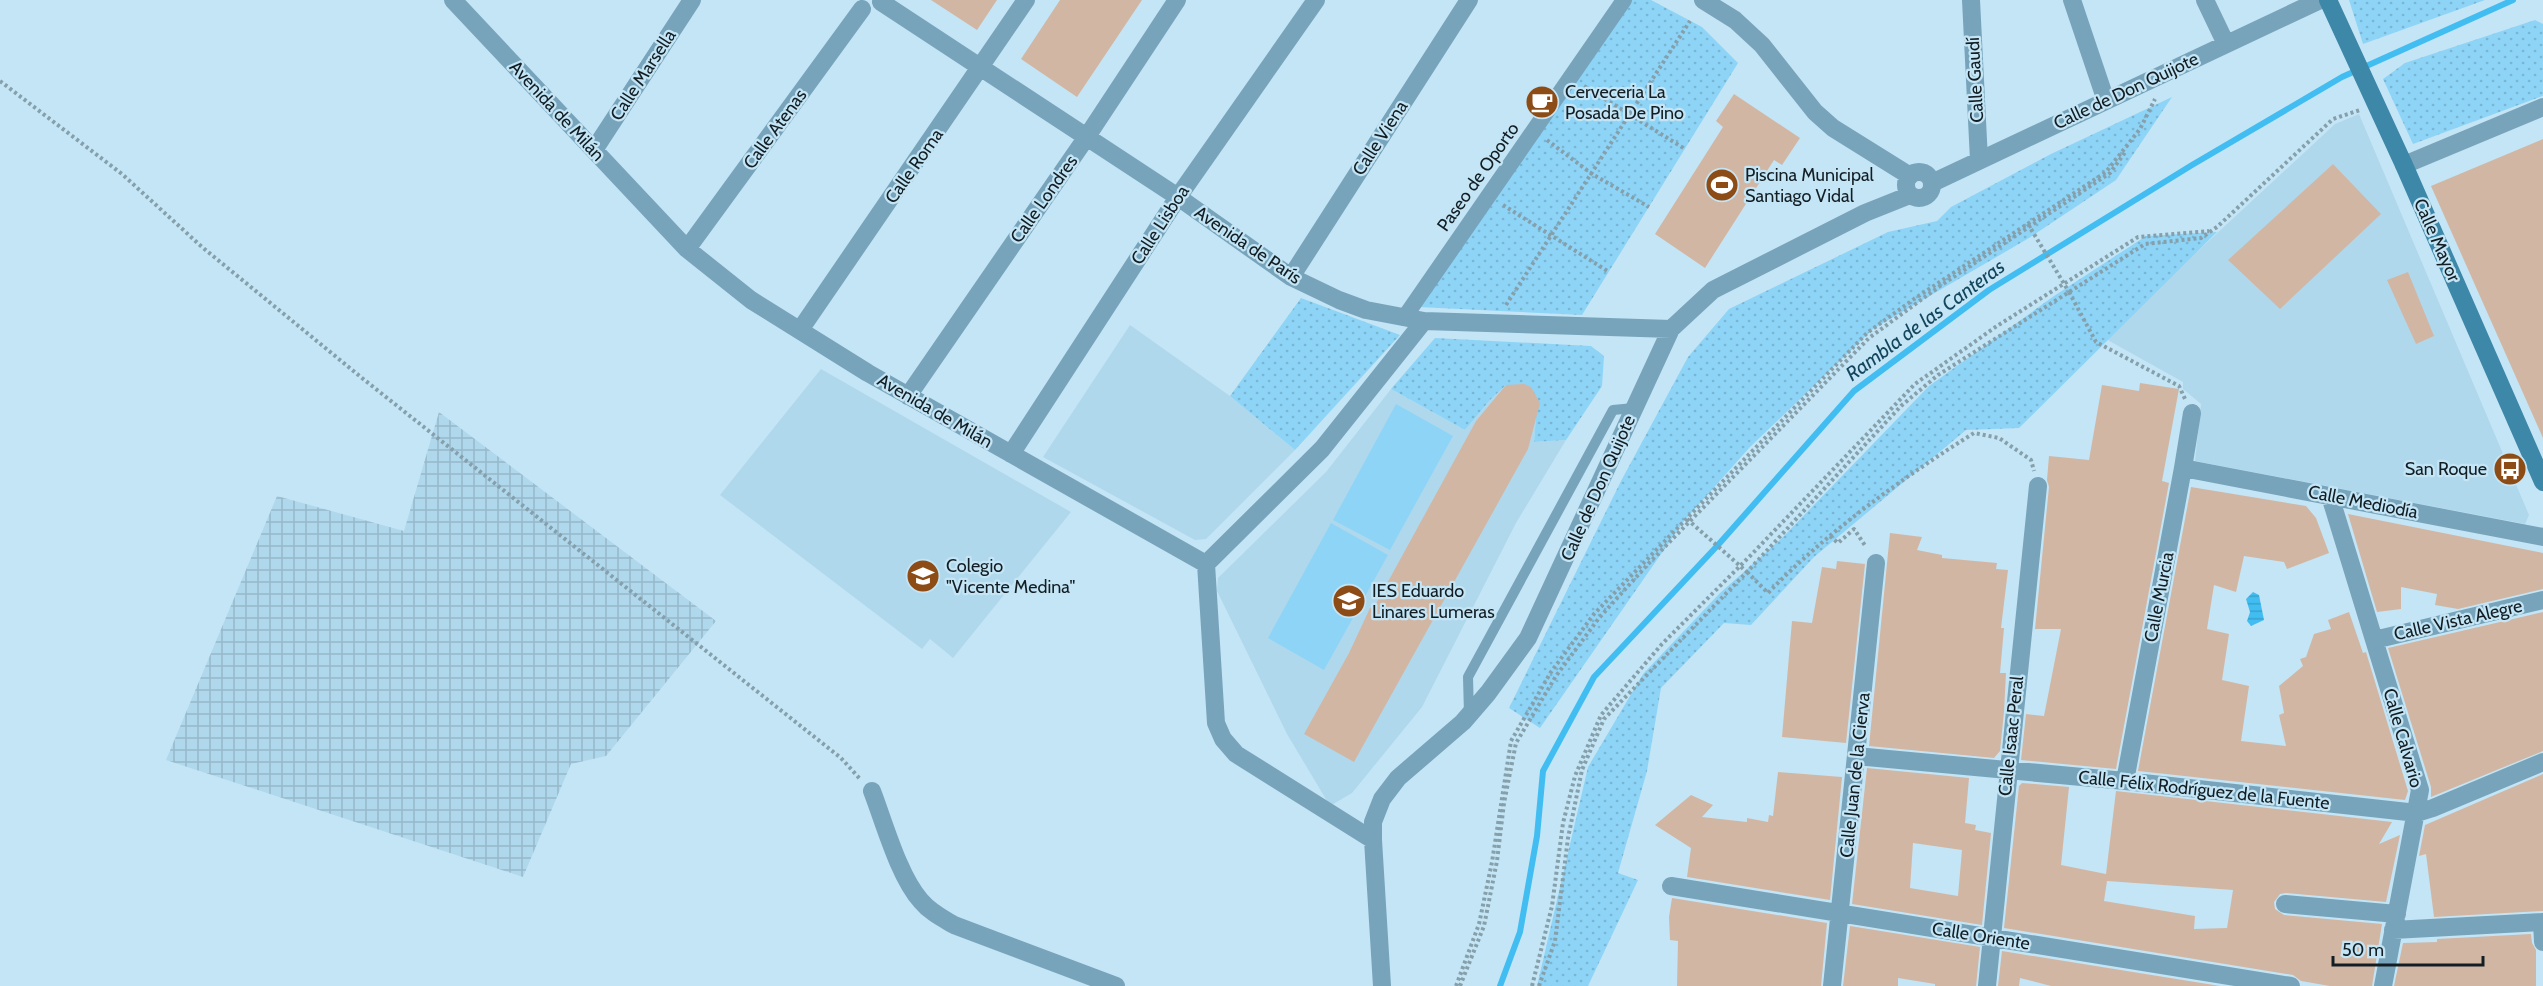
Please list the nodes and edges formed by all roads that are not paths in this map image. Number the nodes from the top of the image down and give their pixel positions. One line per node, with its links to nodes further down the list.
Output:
1 (453, 0): 21 (street, Avenida de Milán)
2 (692, 0): 21 (street, Calle Marsella)
3 (1026, 0): 17 (street, Calle Roma)
4 (1177, 0): 20 (street, Calle Londres)
5 (1316, 0): 27 (street, Calle Lisboa)
6 (1469, 0): 29 (street, Calle Viena)
7 (1624, 0): 30 (street, Paseo de Oporto)
8 (1703, 0): 24 (street)
9 (1971, 0): 22 (street, Calle Gaudí)
10 (2072, 0): 18 (street)
11 (2205, 0): 16 (street)
12 (2320, 0): 16 (street, Calle de Don Quijote)
13 (2328, 0): 23 (main road, Calle Mayor)
14 (881, 1): 15 (street); 17 (street, Avenida de París)
15 (859, 4): 28 (street, Calle Atenas)
16 (2226, 44): 18 (street, Calle de Don Quijote)
17 (981, 68): 20 (street, Avenida de París); 33 (street, Calle Roma)
18 (2106, 101): 22 (street, Calle de Don Quijote)
19 (2543, 107): 23 (street)
20 (1086, 138): 27 (street, Avenida de París); 34 (street, Calle Londres)
21 (594, 150): 28 (street, Avenida de Milán)
22 (1979, 160): 25 (street, Calle de Don Quijote)
23 (2404, 165): 39 (main road, Calle Mayor)
24 (1910, 176): 25 (street); 26 (street)
25 (1932, 183): 26 (street)
26 (1910, 195): 32 (street, Calle de Don Quijote)
27 (1178, 197): 29 (street, Avenida de París); 37 (street, Calle Lisboa)
28 (687, 249): 33 (street, Avenida de Milán)
29 (1291, 277): 30 (street, Avenida de París)
30 (1404, 318): 31 (street, Avenida de París)
31 (1425, 321): 32 (street, Avenida de París); 44 (street)
32 (1671, 329): 35 (street, Calle de Don Quijote)
33 (800, 330): 34 (street, Avenida de Milán)
34 (908, 396): 37 (street, Avenida de Milán)
35 (1634, 408): 47 (street, Calle de Don Quijote); 47 (lane)
36 (2192, 413): 38 (street, Calle Murcia)
37 (1011, 454): 44 (street, Avenida de Milán)
38 (2183, 468): 41 (street, Calle Mediodía); 51 (street, Calle Murcia)
39 (2543, 482)
40 (2038, 486): 50 (street, Calle Isaac Peral)
41 (2330, 496): 42 (street, Calle Mediodía); 46 (street, Calle Calvario)
42 (2543, 537)
43 (1876, 563): 48 (street, Calle Juan de la Cierva)
44 (1206, 564): 54 (street)
45 (2543, 600): 46 (street, Calle Vista Alegre)
46 (2374, 640): 53 (street, Calle Calvario)
47 (1469, 714): 54 (street, Calle de Don Quijote)
48 (1856, 756): 50 (street, Calle Félix Rodríguez de la Fuente); 57 (street, Calle Juan de la Cierva)
49 (2543, 762): 53 (street, Calle Félix Rodríguez de la Fuente)
50 (2007, 770): 51 (street, Calle Félix Rodríguez de la Fuente); 60 (street, Calle Isaac Peral)
51 (2125, 781): 53 (street, Calle Félix Rodríguez de la Fuente)
52 (872, 791): 62 (street)
53 (2417, 813): 58 (street, Calle Calvario)
54 (1373, 840): 63 (street, Calle de Don Quijote)
55 (1671, 886): 57 (street, Calle Oriente)
56 (2285, 904): 58 (street)
57 (1840, 913): 60 (street, Calle Oriente); 64 (street, Calle Juan de la Cierva)
58 (2395, 922): 59 (street); 67 (street, Calle Calvario)
59 (2542, 922): 61 (street)
60 (1992, 938): 65 (street, Calle Isaac Peral); 66 (street, Calle Oriente)
61 (2543, 942)
62 (1116, 986)
63 (1382, 986)
64 (1832, 986)
65 (1987, 986)
66 (2291, 986)
67 (2383, 986)

